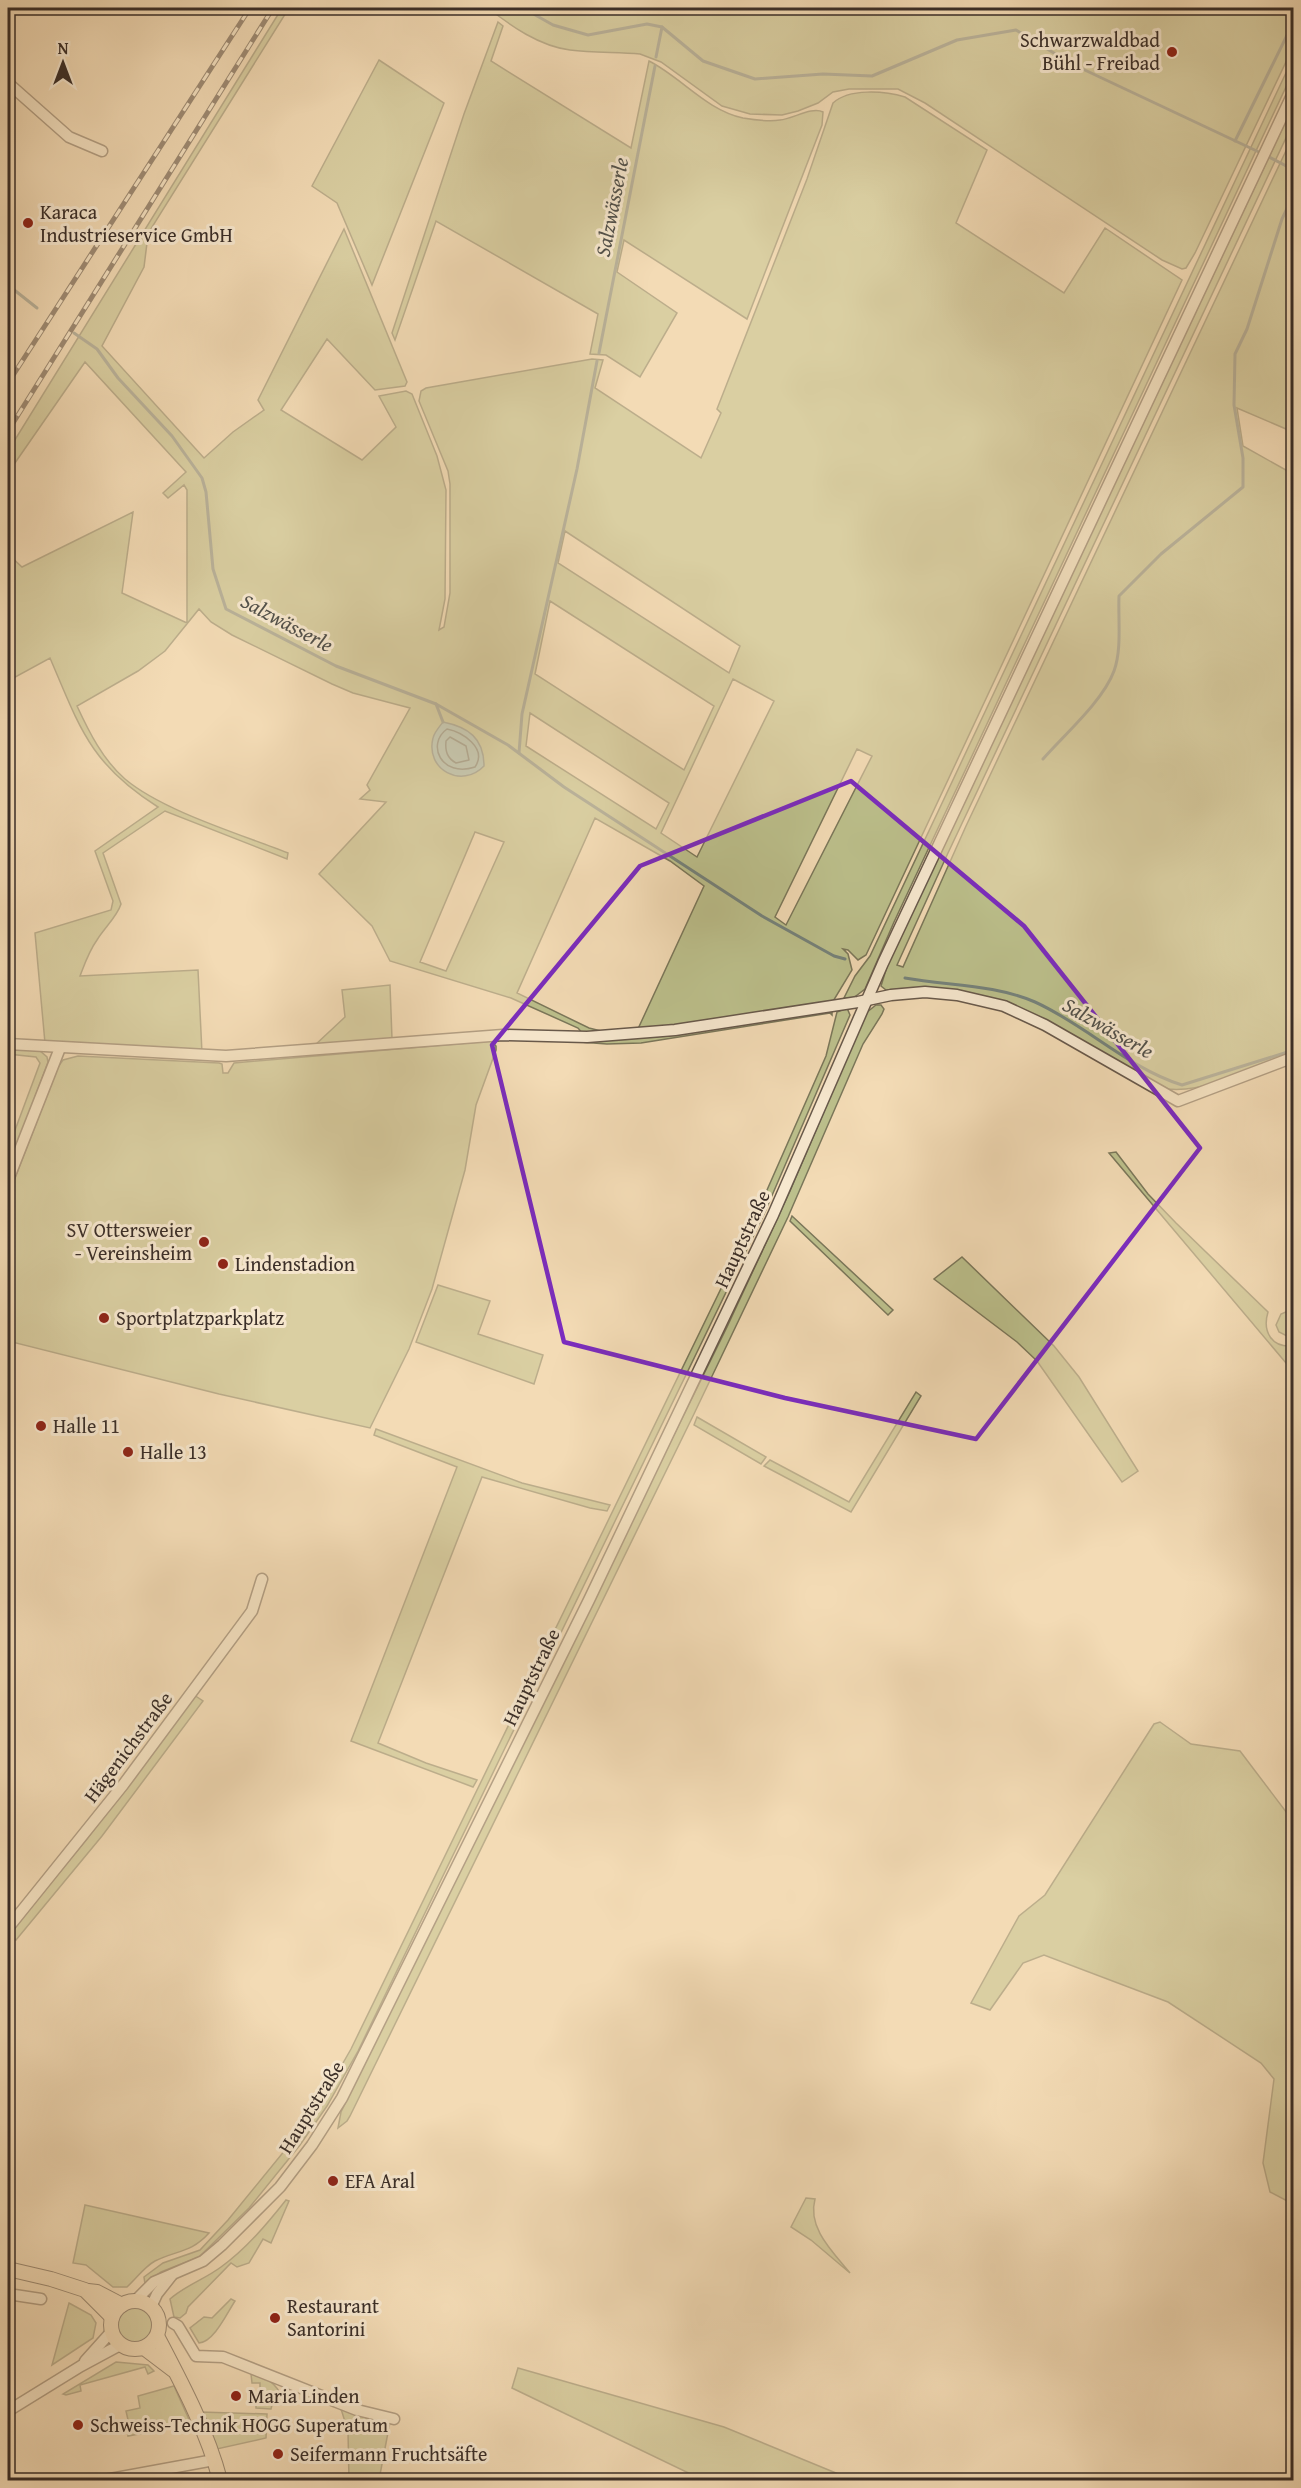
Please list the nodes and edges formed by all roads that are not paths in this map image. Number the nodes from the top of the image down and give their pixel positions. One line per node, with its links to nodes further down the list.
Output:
1 (8, 83): 3 (street)
2 (1293, 91): 4 (street, Hauptstraße)
3 (102, 151)
4 (866, 1001): 6 (street); 7 (street); 12 (street, Hauptstraße)
5 (8, 1044): 6 (street)
6 (60, 1048): 8 (street)
7 (1293, 1057)
8 (8, 1180)
9 (262, 1579): 10 (street, Hägenichstraße)
10 (8, 1928)
11 (8, 2269): 13 (main road)
12 (172, 2275): 16 (street, Hauptstraße); 17 (street)
13 (85, 2290): 16 (main road); 18 (main road)
14 (8, 2294): 15 (street)
15 (41, 2299)
16 (128, 2303): 17 (main road); 18 (main road)
17 (151, 2307): 21 (main road)
18 (112, 2317): 20 (main road)
19 (173, 2323): 27 (street)
20 (111, 2332): 22 (main road); 24 (street)
21 (157, 2336): 23 (main road); 25 (main road)
22 (120, 2345): 23 (main road); 24 (street)
23 (144, 2348): 25 (main road)
24 (81, 2366): 26 (street)
25 (177, 2373): 28 (main road)
26 (8, 2411)
27 (394, 2419)
28 (214, 2460): 29 (street); 30 (main road)
29 (105, 2481)
30 (220, 2481)

